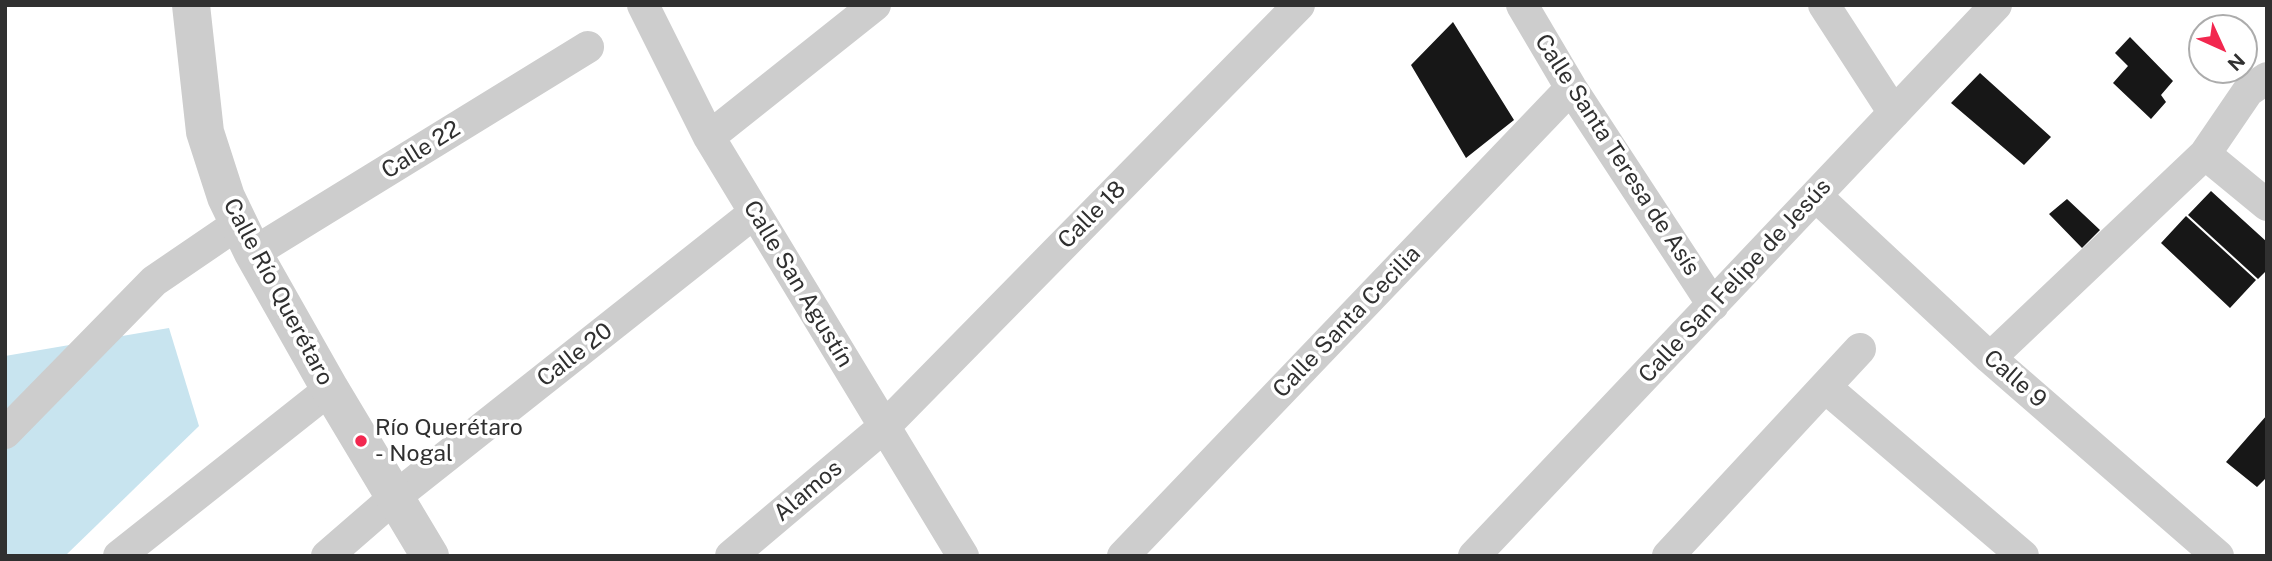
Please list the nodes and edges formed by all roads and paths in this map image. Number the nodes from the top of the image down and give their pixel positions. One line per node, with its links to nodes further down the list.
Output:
1 (191, 5): 17 (street, Calle Río Querétaro)
2 (643, 5): 12 (street, Calle San Agustín)
3 (875, 5): 12 (street)
4 (1299, 5): 23 (street, Calle 18)
5 (1522, 5): 10 (street, Calle Santa Teresa de Asís)
6 (1824, 5): 11 (street)
7 (1996, 5): 11 (street, Calle San Felipe de Jesús)
8 (588, 47): 17 (street, Calle 22)
9 (2267, 78): 13 (street)
10 (1571, 88): 18 (street, Calle Santa Teresa de Asís); 32 (street, Calle Santa Cecilia)
11 (1895, 113): 14 (street, Calle San Felipe de Jesús)
12 (709, 137): 16 (street, Calle San Agustín)
13 (2205, 155): 15 (street); 20 (street)
14 (1816, 196): 18 (street, Calle San Felipe de Jesús); 20 (street, Calle 9)
15 (2267, 205)
16 (754, 213): 23 (street, Calle San Agustín); 25 (street, Calle 20)
17 (246, 238): 22 (street, Calle Río Querétaro); 24 (street, Calle 22)
18 (1713, 305): 33 (street, Calle San Felipe de Jesús)
19 (1860, 349): 21 (street)
20 (1990, 358): 35 (street, Calle 9)
21 (1825, 387): 26 (street); 34 (street)
22 (330, 389): 25 (street, Calle Río Querétaro); 27 (street)
23 (885, 426): 30 (street, Alamos); 31 (street, Calle San Agustín)
24 (5, 433)
25 (395, 497): 28 (street, Calle 20); 29 (street, Calle Río Querétaro)
26 (1686, 550)
27 (119, 556)
28 (327, 556)
29 (430, 556)
30 (731, 556)
31 (963, 556)
32 (1123, 556)
33 (1474, 556)
34 (2023, 556)
35 (2218, 556)

